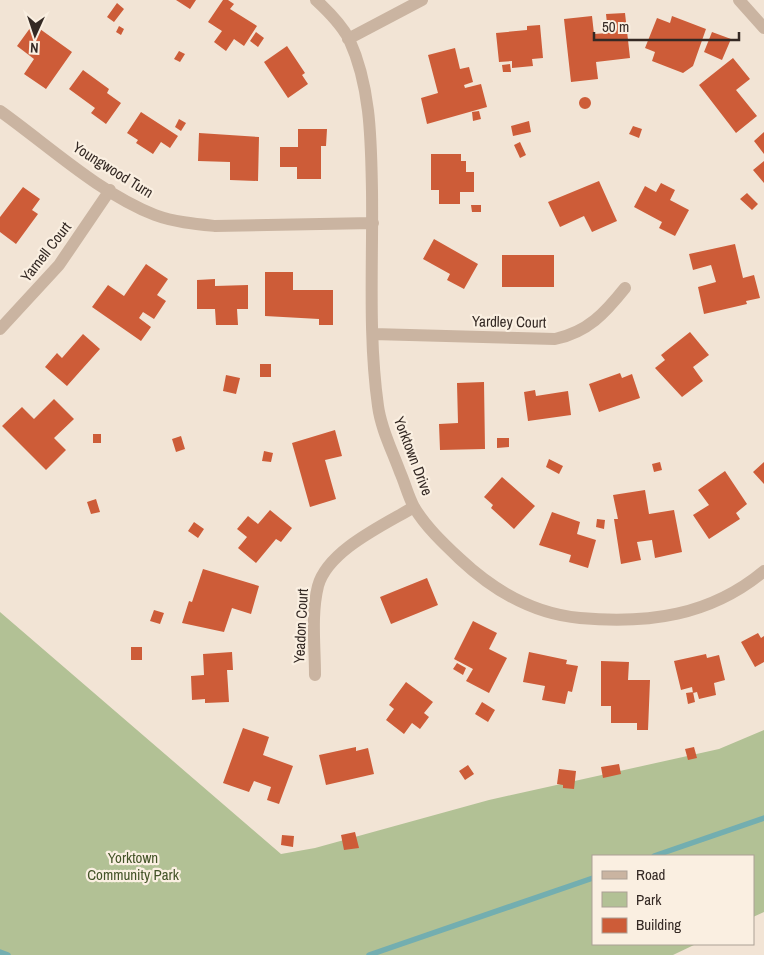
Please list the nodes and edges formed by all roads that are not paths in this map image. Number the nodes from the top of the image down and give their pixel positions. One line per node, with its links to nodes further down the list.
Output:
1 (316, 0): 5 (street, Yorktown Drive)
2 (422, 0): 5 (street)
3 (739, 0): 4 (street)
4 (764, 28)
5 (348, 39): 8 (street, Yorktown Drive)
6 (0, 111): 7 (street, Youngwood Turn)
7 (110, 190): 8 (street, Youngwood Turn); 10 (street, Yarnell Court)
8 (373, 223): 11 (street, Yorktown Drive)
9 (625, 288): 11 (street, Yardley Court)
10 (0, 329)
11 (373, 334): 12 (street, Yorktown Drive)
12 (414, 507): 13 (street, Yorktown Drive); 14 (street, Yeadon Court)
13 (764, 570)
14 (315, 675)

